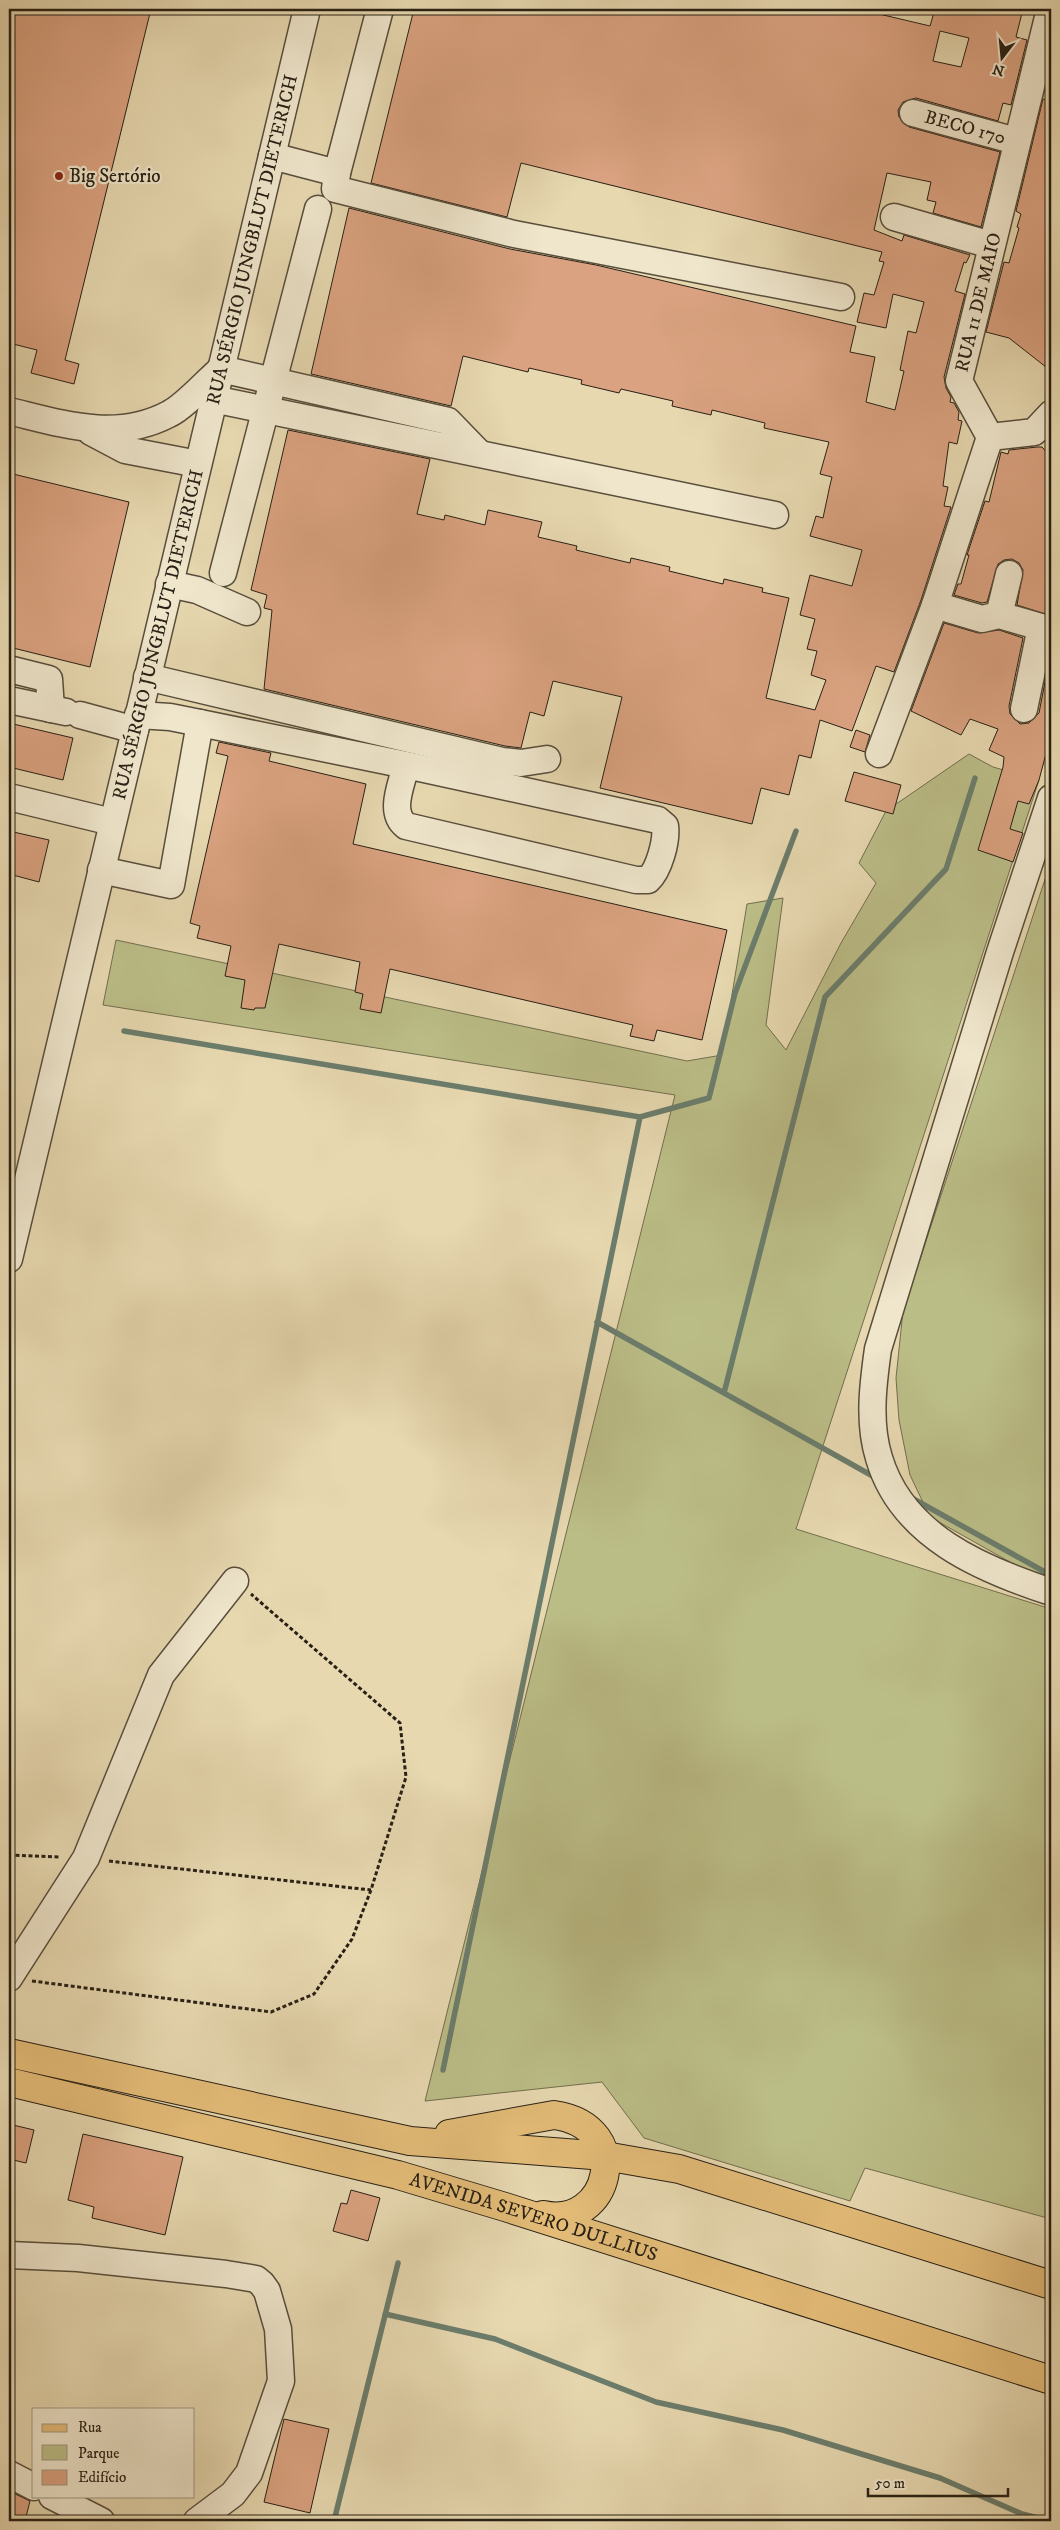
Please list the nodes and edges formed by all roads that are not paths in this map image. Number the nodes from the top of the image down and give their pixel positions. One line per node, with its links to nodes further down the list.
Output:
1 (307, 9): 6 (street, RUA SÉRGIO JUNGBLUT DIETERICH)
2 (380, 9): 7 (street)
3 (1050, 9): 5 (street, RUA 11 DE MAIO)
4 (913, 113): 5 (street, BECO 170)
5 (1016, 141): 10 (street, RUA 11 DE MAIO)
6 (272, 156): 7 (street); 12 (street, RUA SÉRGIO JUNGBLUT DIETERICH)
7 (337, 173): 11 (street)
8 (318, 209): 13 (street)
9 (894, 217): 10 (street)
10 (991, 245): 19 (street, RUA 11 DE MAIO)
11 (841, 296)
12 (221, 369): 13 (street); 14 (street, RUA SÉRGIO JUNGBLUT DIETERICH); 17 (street)
13 (273, 381): 15 (street); 20 (street)
14 (214, 399): 15 (street); 21 (street, RUA SÉRGIO JUNGBLUT DIETERICH)
15 (267, 410): 20 (street); 23 (street)
16 (9, 411): 17 (street)
17 (86, 429): 21 (street)
18 (1046, 431): 19 (street)
19 (990, 437): 26 (street)
20 (479, 453): 22 (street)
21 (198, 464): 25 (street, RUA SÉRGIO JUNGBLUT DIETERICH)
22 (775, 514)
23 (223, 573)
24 (1009, 574): 28 (street)
25 (169, 584): 27 (street); 30 (street, RUA SÉRGIO JUNGBLUT DIETERICH)
26 (935, 605): 28 (street); 36 (street)
27 (247, 612)
28 (999, 614): 32 (street)
29 (9, 669): 33 (street)
30 (147, 677): 34 (street, RUA SÉRGIO JUNGBLUT DIETERICH); 37 (street)
31 (9, 700): 33 (street)
32 (1024, 709)
33 (66, 712): 34 (street)
34 (136, 722): 35 (street); 41 (street, RUA SÉRGIO JUNGBLUT DIETERICH)
35 (200, 723): 38 (street); 42 (street)
36 (879, 754)
37 (547, 759)
38 (406, 765): 38 (street)
39 (9, 797): 41 (street)
40 (1051, 798): 45 (street)
41 (112, 822): 42 (street, RUA SÉRGIO JUNGBLUT DIETERICH)
42 (101, 870): 43 (street, RUA SÉRGIO JUNGBLUT DIETERICH)
43 (9, 1259)
44 (235, 1581): 46 (street)
45 (1051, 1592)
46 (9, 1978)
47 (9, 2053): 49 (main road, AVENIDA SEVERO DULLIUS)
48 (9, 2082): 51 (main road, AVENIDA SEVERO DULLIUS)
49 (410, 2141): 50 (main road, AVENIDA SEVERO DULLIUS); 50 (main road)
50 (605, 2156): 51 (main road); 53 (main road, AVENIDA SEVERO DULLIUS)
51 (505, 2207): 54 (main road, AVENIDA SEVERO DULLIUS)
52 (9, 2255): 59 (street)
53 (1051, 2286)
54 (1051, 2380)
55 (9, 2474): 56 (street)
56 (32, 2486)
57 (56, 2498): 58 (street)
58 (101, 2521)
59 (197, 2521)

